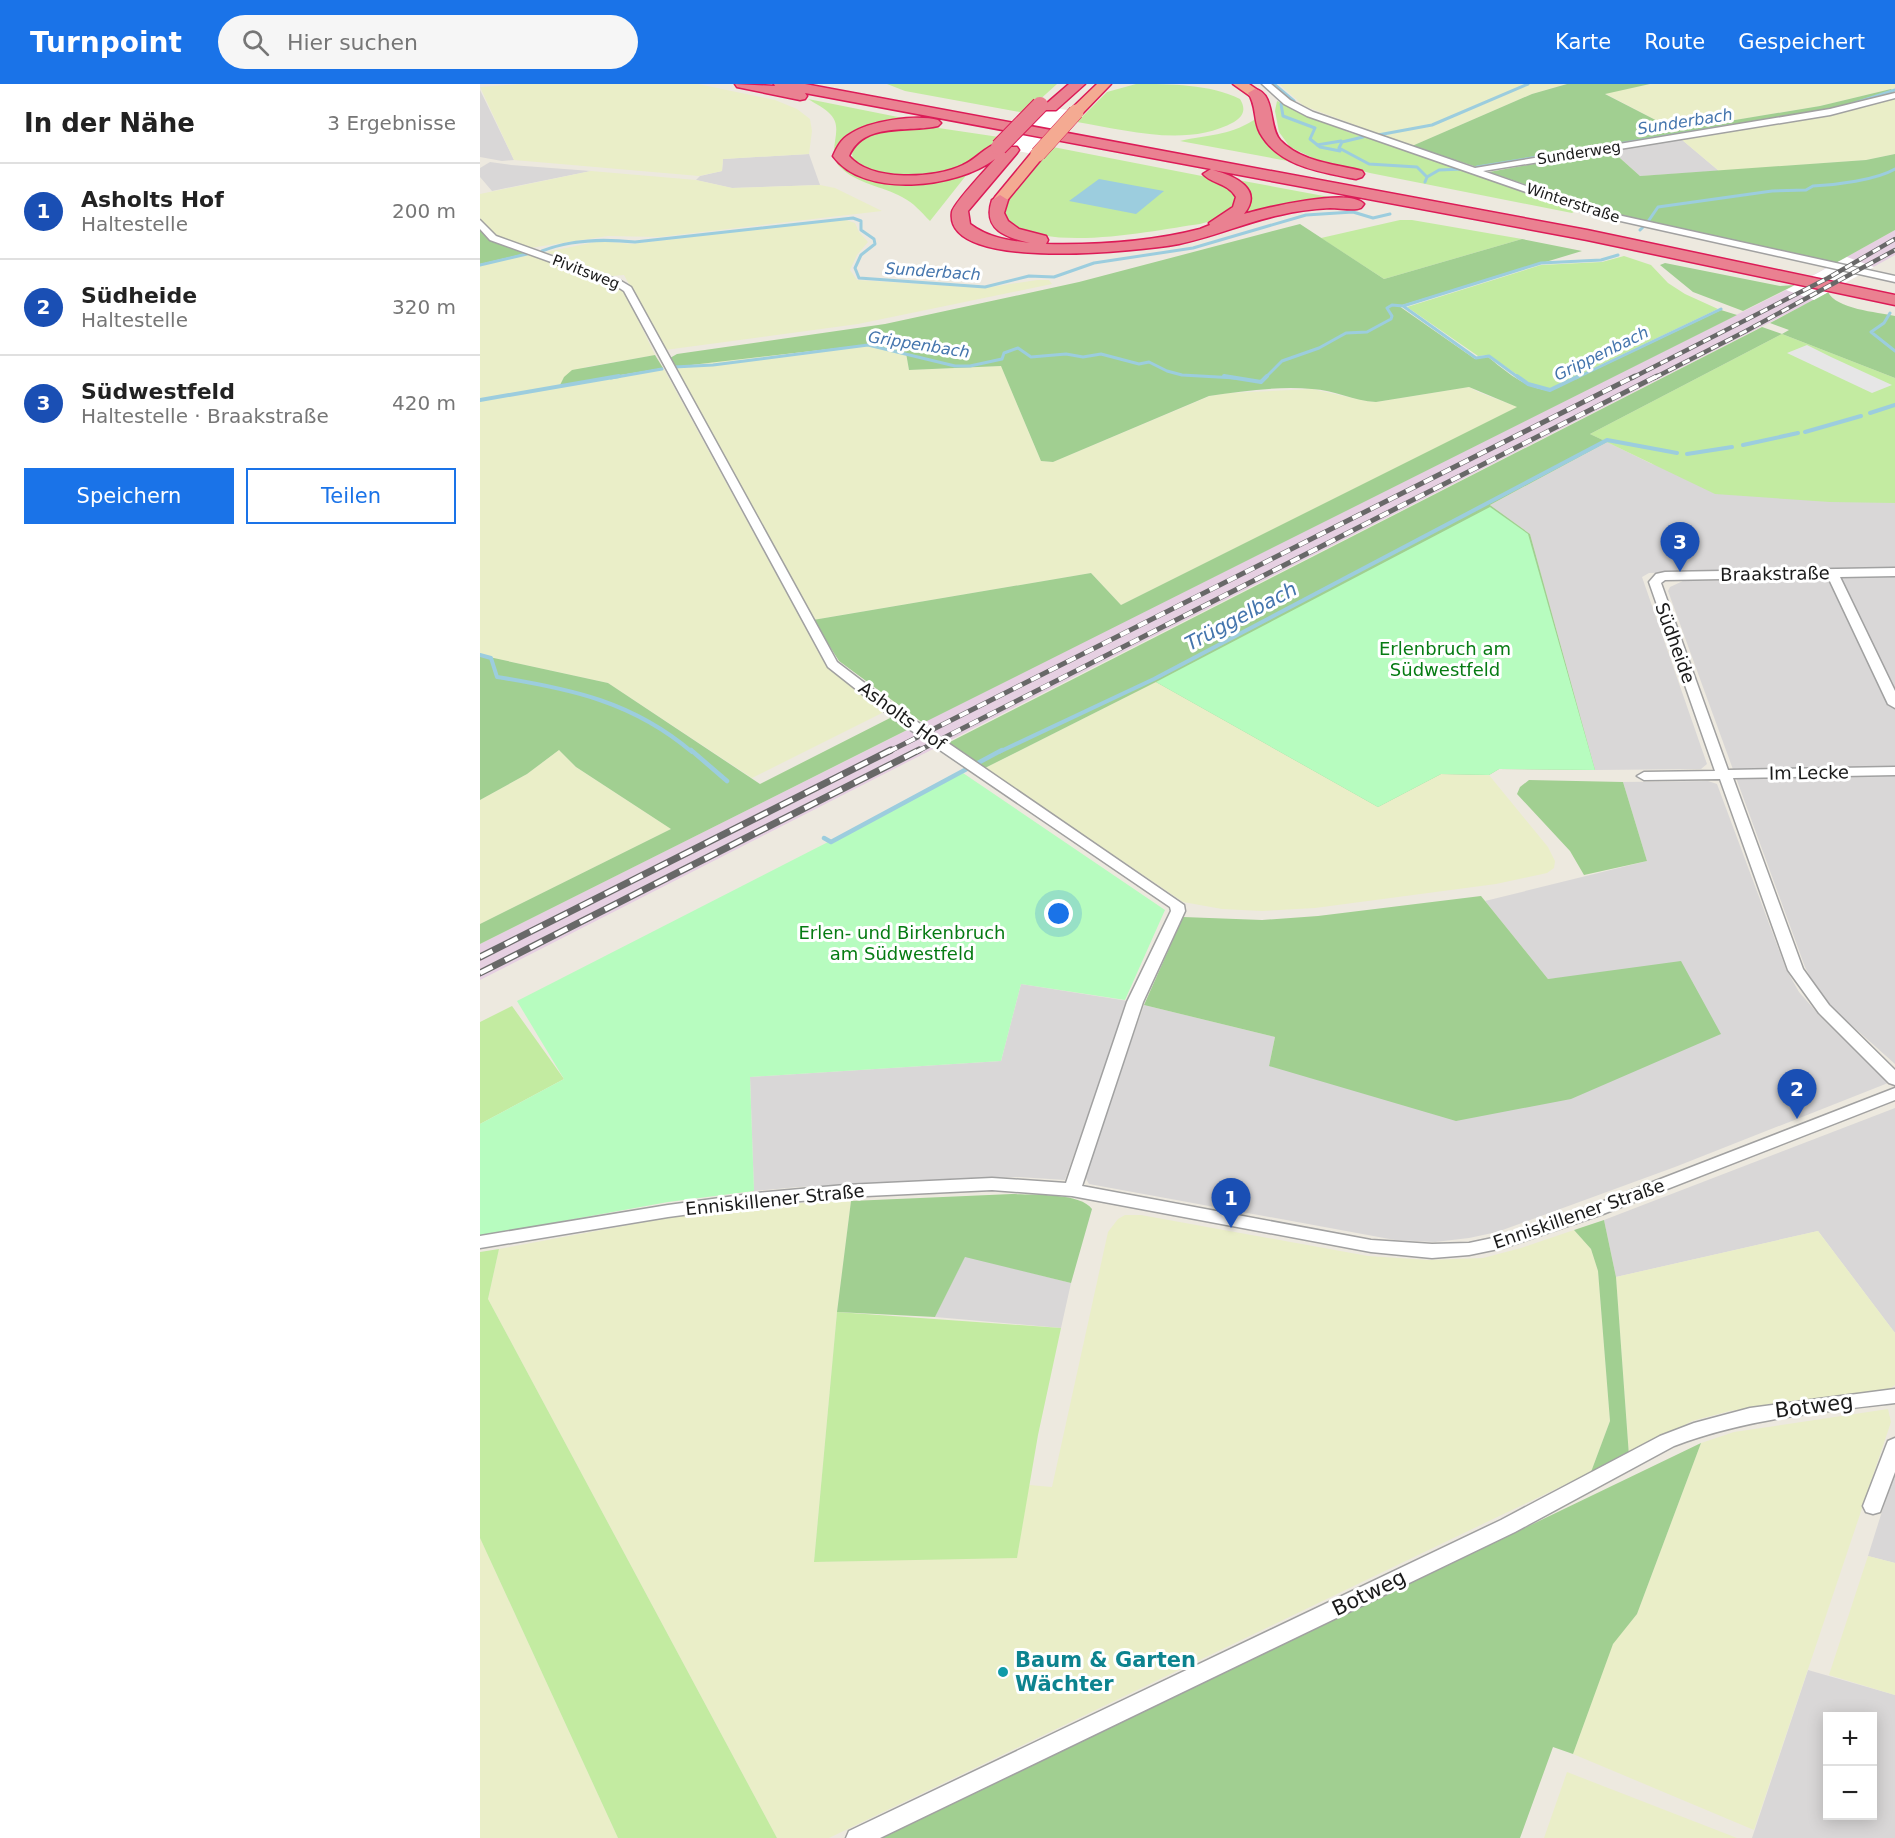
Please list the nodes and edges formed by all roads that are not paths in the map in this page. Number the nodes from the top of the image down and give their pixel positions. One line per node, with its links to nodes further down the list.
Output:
1 (742, 84): 11 (highway)
2 (781, 84): 18 (highway)
3 (816, 84): 18 (highway)
4 (1064, 84): 10 (highway)
5 (1077, 84): 10 (highway)
6 (1104, 84): 15 (highway, bridge)
7 (1240, 84): 8 (highway)
8 (1260, 89): 14 (street, Winterstraße); 18 (highway)
9 (1895, 95): 14 (street, Sunderweg)
10 (1046, 106): 12 (highway)
11 (949, 123): 12 (highway); 13 (highway)
12 (1005, 148): 16 (highway)
13 (1190, 169): 15 (highway); 16 (highway)
14 (1476, 170): 19 (street, Winterstraße)
15 (1000, 200)
16 (1415, 211): 18 (highway)
17 (480, 223): 22 (street, Pivitsweg)
18 (1754, 265): 20 (highway); 21 (highway)
19 (1895, 279)
20 (1895, 291)
21 (1895, 300)
22 (662, 354): 32 (street, Asholts Hof)
23 (1895, 572): 24 (street, Braakstraße)
24 (1832, 573): 25 (street, Braakstraße); 26 (street)
25 (1656, 580): 28 (street, Südheide)
26 (1895, 704)
27 (1895, 771): 28 (street, Im Lecke)
28 (1724, 775): 29 (street); 30 (street, Südheide)
29 (1644, 776)
30 (1895, 1079)
31 (1895, 1094): 32 (street, Enniskillener Straße)
32 (1072, 1190): 33 (street, Enniskillener Straße)
33 (480, 1242)
34 (1895, 1396): 37 (street, Botweg)
35 (1895, 1446): 36 (street)
36 (1873, 1506)
37 (857, 1838)

